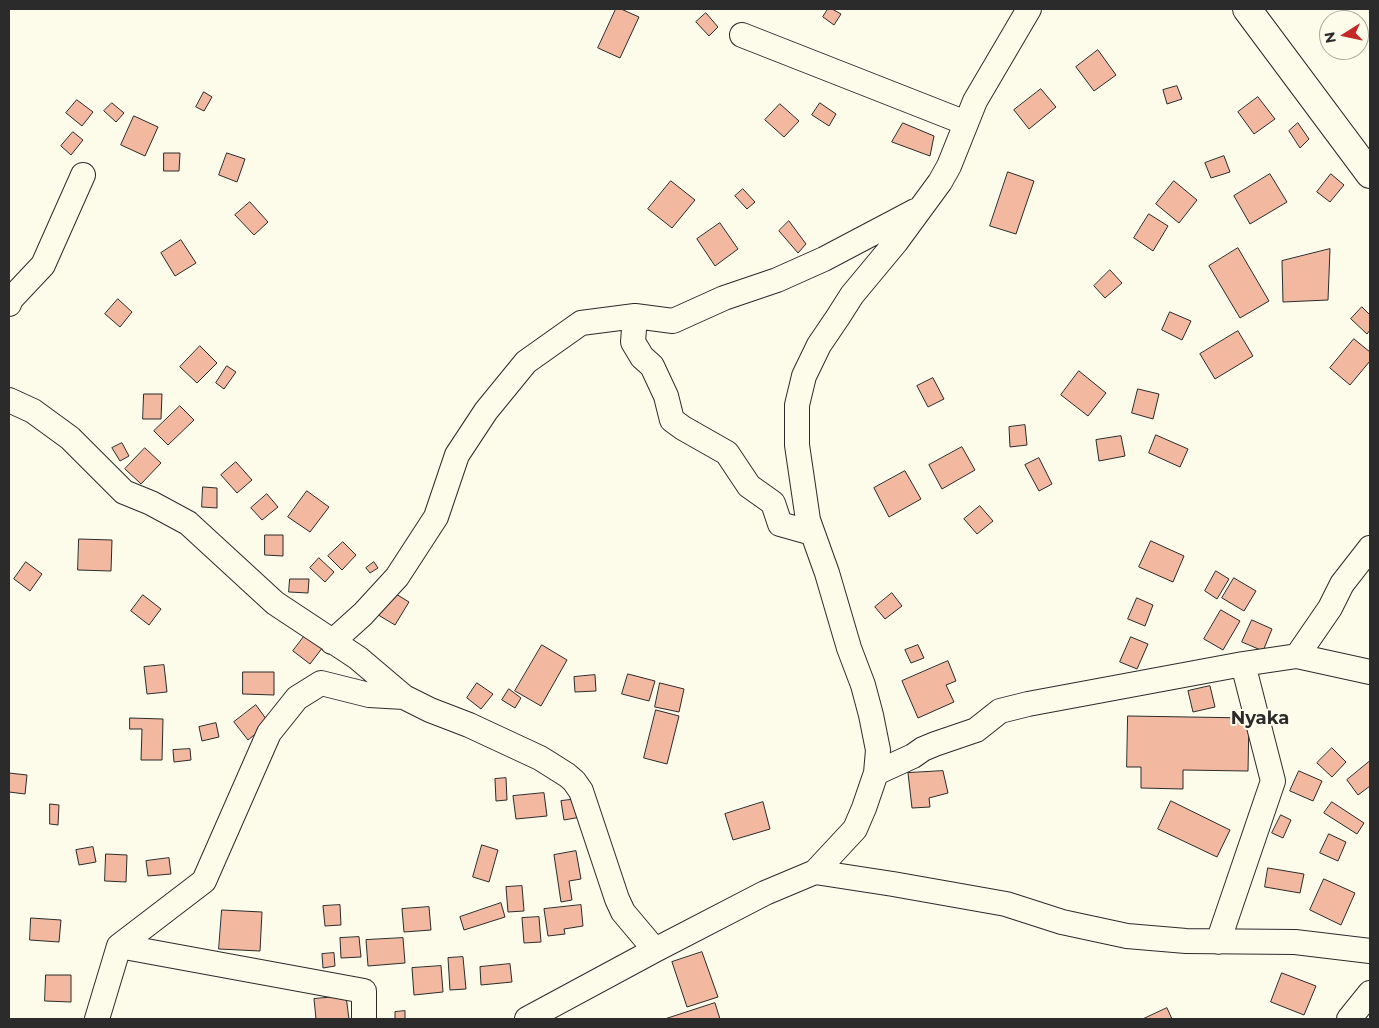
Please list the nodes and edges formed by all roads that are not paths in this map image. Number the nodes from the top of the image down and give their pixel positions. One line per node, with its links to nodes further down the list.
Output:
1 (1029, 9): 4 (street)
2 (1247, 9): 5 (street)
3 (742, 35): 4 (street)
4 (966, 123): 7 (street)
5 (1370, 174)
6 (83, 175): 8 (street)
7 (919, 209): 9 (street); 11 (street)
8 (9, 304)
9 (635, 316): 11 (street); 13 (street)
10 (9, 400): 13 (street)
11 (812, 533): 18 (street)
12 (1370, 548): 14 (street)
13 (332, 642): 17 (street)
14 (1297, 656): 15 (street); 16 (street)
15 (1243, 664): 18 (street); 20 (street)
16 (1370, 672)
17 (404, 697): 21 (street); 22 (street)
18 (876, 773): 19 (street)
19 (815, 872): 20 (street); 22 (street)
20 (1218, 942): 23 (street)
21 (119, 946): 25 (street); 26 (street)
22 (655, 950): 27 (street)
23 (1370, 951)
24 (1370, 993): 28 (street)
25 (97, 1019)
26 (364, 1019)
27 (527, 1019)
28 (1349, 1019)

